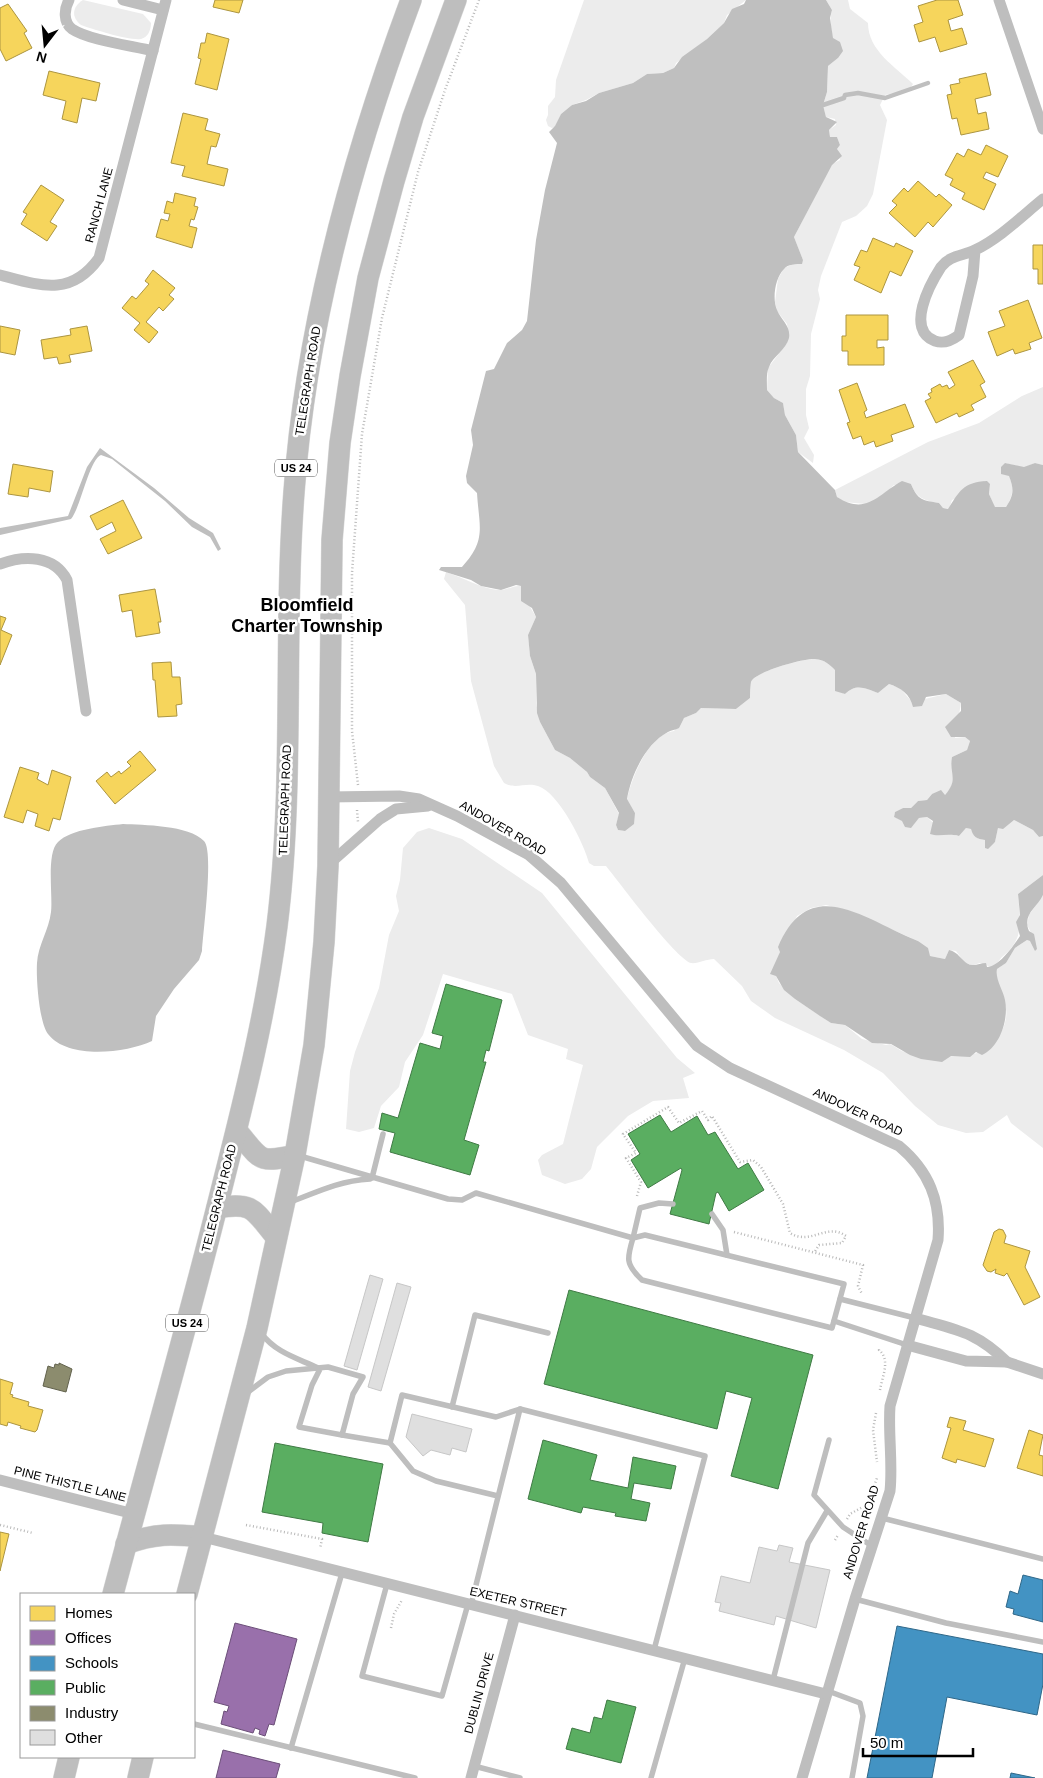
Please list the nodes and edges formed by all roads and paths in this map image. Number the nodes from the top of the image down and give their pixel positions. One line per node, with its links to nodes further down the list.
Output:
1 (68, 0): 8 (street)
2 (123, 0): 7 (street, RANCH LANE)
3 (411, 0): 21 (highway, TELEGRAPH ROAD / US 24)
4 (456, 0): 16 (highway)
5 (478, 0): 15 (path)
6 (999, 0): 9 (street)
7 (164, 5): 8 (street, RANCH LANE)
8 (153, 51): 12 (street, RANCH LANE)
9 (1043, 129)
10 (1043, 199): 11 (street)
11 (975, 250): 11 (street)
12 (0, 275)
13 (0, 564): 14 (street)
14 (86, 711)
15 (358, 787)
16 (328, 797): 18 (street, ANDOVER ROAD); 20 (highway)
17 (356, 806): 19 (path)
18 (433, 806): 20 (street, ANDOVER ROAD); 37 (street, ANDOVER ROAD)
19 (358, 826)
20 (328, 866): 23 (highway)
21 (237, 1131): 23 (highway); 28 (highway, TELEGRAPH ROAD / US 24)
22 (383, 1134): 24 (lane)
23 (295, 1155): 24 (lane); 26 (highway)
24 (372, 1178): 26 (lane); 32 (lane)
25 (637, 1196): 33 (path)
26 (284, 1204): 31 (highway)
27 (673, 1204): 32 (lane)
28 (217, 1208): 31 (highway); 54 (highway, TELEGRAPH ROAD / US 24)
29 (712, 1214): 34 (lane)
30 (732, 1226): 33 (path)
31 (276, 1237): 39 (highway)
32 (633, 1238): 34 (lane); 38 (lane)
33 (814, 1253): 35 (path)
34 (726, 1255): 36 (lane)
35 (866, 1297)
36 (840, 1299): 37 (lane); 38 (lane)
37 (915, 1318): 41 (street, ANDOVER ROAD); 42 (street)
38 (834, 1321): 41 (lane)
39 (257, 1328): 43 (lane); 45 (highway)
40 (548, 1333): 46 (lane)
41 (908, 1345): 42 (street); 55 (street, ANDOVER ROAD)
42 (1007, 1362): 44 (street)
43 (320, 1369): 45 (lane); 48 (lane); 48 (lane)
44 (1043, 1374)
45 (239, 1400): 59 (highway)
46 (452, 1407): 47 (lane); 50 (lane)
47 (520, 1409): 52 (lane); 74 (lane)
48 (342, 1435): 50 (lane)
49 (830, 1440): 53 (lane)
50 (390, 1443): 52 (lane)
51 (0, 1480): 54 (street, PINE THISTLE LANE)
52 (498, 1496): 70 (lane)
53 (827, 1511): 61 (lane); 76 (lane)
54 (134, 1514): 60 (highway, TELEGRAPH ROAD / US 24)
55 (882, 1518): 61 (street, ANDOVER ROAD); 63 (lane)
56 (0, 1525): 58 (path)
57 (246, 1525): 62 (path)
58 (33, 1533)
59 (203, 1537): 60 (highway); 64 (street, EXETER STREET); 67 (highway)
60 (126, 1544): 66 (highway, TELEGRAPH ROAD / US 24)
61 (872, 1546): 69 (street, ANDOVER ROAD)
62 (320, 1549)
63 (1043, 1559)
64 (342, 1573): 65 (street, EXETER STREET); 79 (lane)
65 (387, 1584): 70 (street, EXETER STREET); 70 (lane)
66 (113, 1593)
67 (187, 1593)
68 (403, 1598): 72 (path)
69 (855, 1599): 73 (lane); 77 (street, ANDOVER ROAD)
70 (470, 1604): 71 (street, EXETER STREET)
71 (515, 1614): 74 (street, EXETER STREET); 82 (street, DUBLIN DRIVE)
72 (390, 1628)
73 (1043, 1642)
74 (654, 1650): 75 (street, EXETER STREET)
75 (684, 1658): 76 (street, EXETER STREET); 89 (lane)
76 (773, 1680): 77 (street, EXETER STREET)
77 (827, 1692): 90 (street, ANDOVER ROAD); 91 (lane)
78 (195, 1724): 79 (lane)
79 (291, 1748): 86 (lane)
80 (69, 1758): 84 (highway)
81 (143, 1758): 85 (highway)
82 (474, 1766): 83 (lane); 87 (street, DUBLIN DRIVE)
83 (509, 1777): 88 (lane)
84 (64, 1778)
85 (138, 1778)
86 (415, 1778)
87 (471, 1778)
88 (520, 1778)
89 (651, 1778)
90 (802, 1778)
91 (852, 1778)

